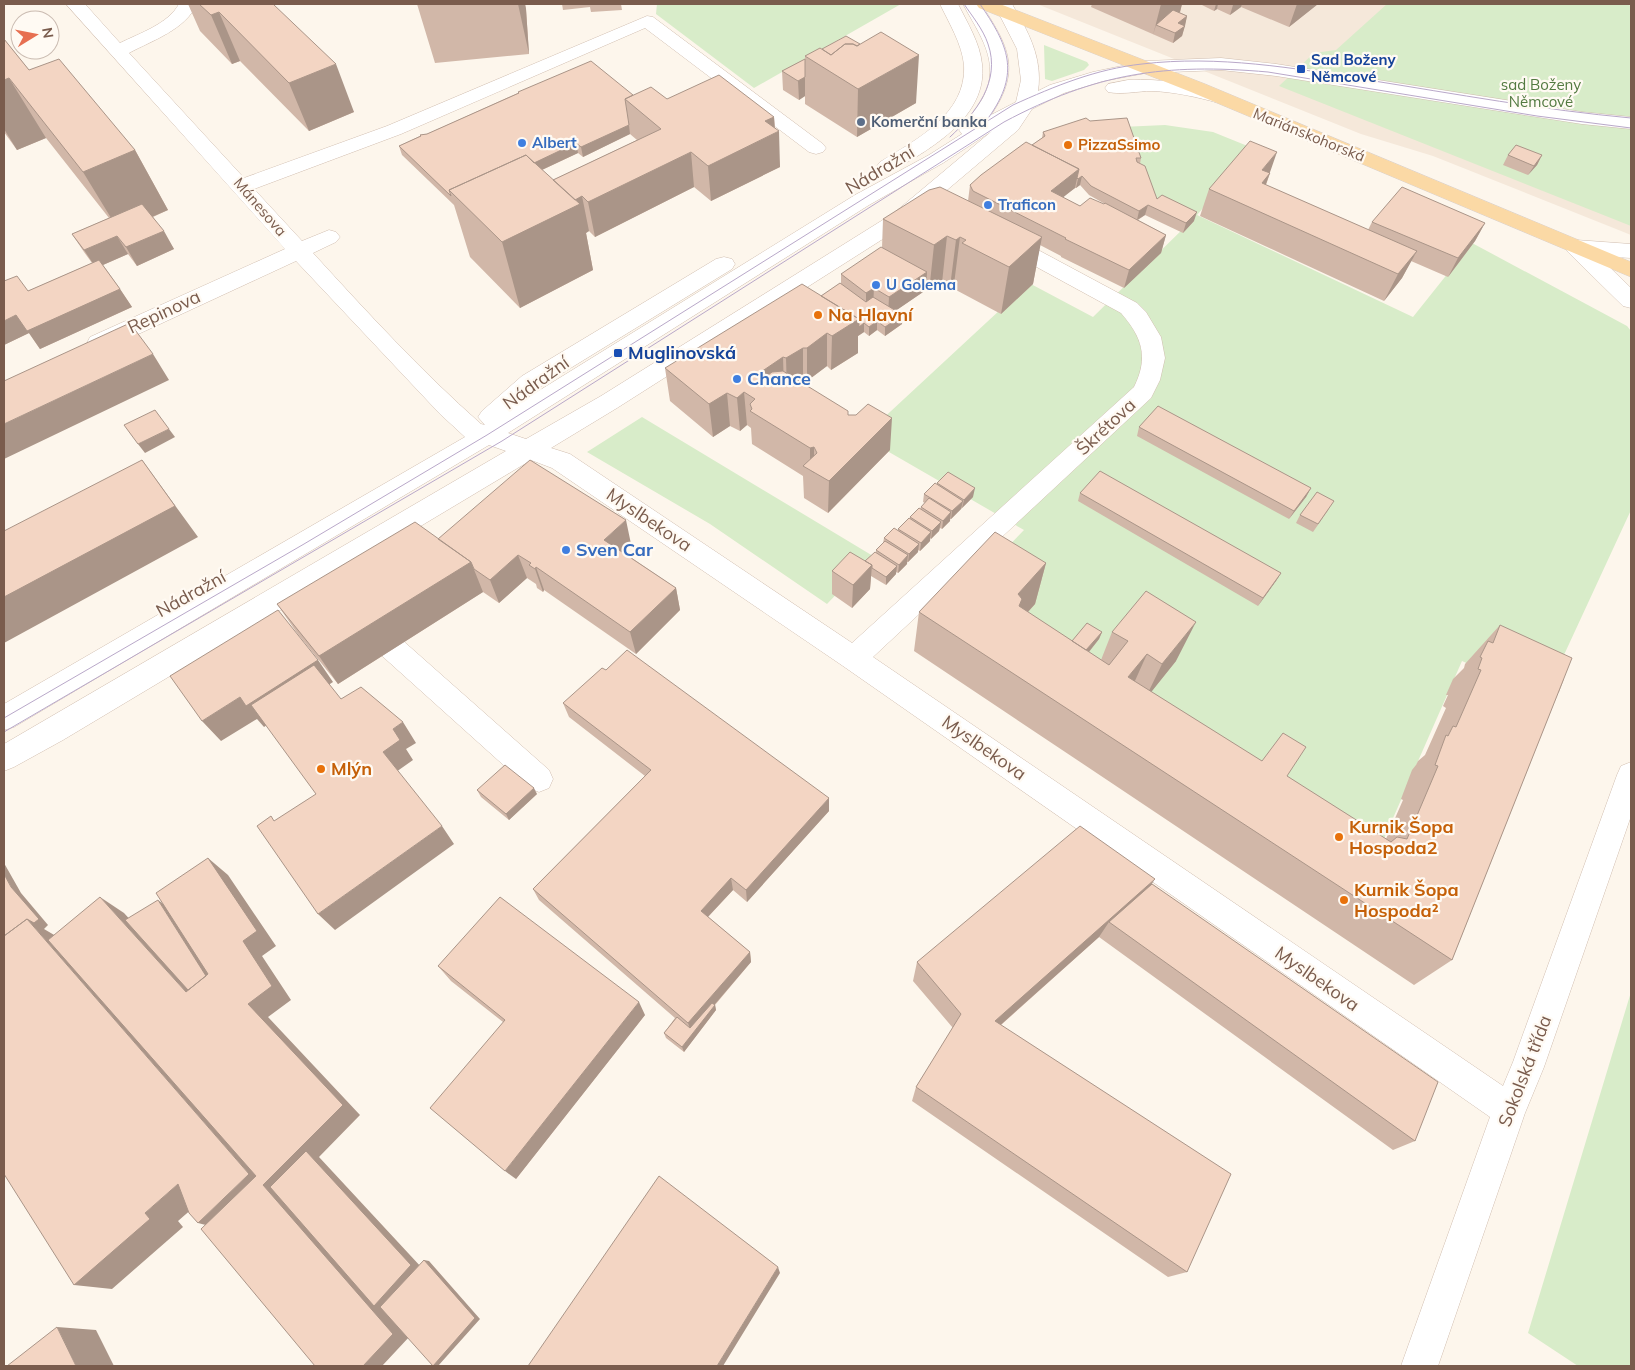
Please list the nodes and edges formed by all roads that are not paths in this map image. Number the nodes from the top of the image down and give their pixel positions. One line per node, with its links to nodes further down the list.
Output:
1 (75, 4): 7 (street, Mánesova)
2 (949, 4): 25 (street, Nádražní)
3 (972, 4): 14 (street)
4 (985, 4): 5 (main road, Mariánskohorská)
5 (1006, 8): 8 (main road, Mariánskohorská); 10 (street)
6 (185, 9): 7 (street)
7 (118, 50): 15 (street, Mánesova)
8 (1146, 67): 9 (main road, Mariánskohorská); 10 (street); 11 (street)
9 (1219, 97): 12 (street); 18 (main road, Mariánskohorská)
10 (1026, 103): 12 (street); 14 (street)
11 (1631, 123)
12 (1000, 134): 26 (street)
13 (816, 148): 15 (street)
14 (936, 159): 25 (street)
15 (242, 186): 19 (street, Mánesova)
16 (982, 229): 28 (street, Škrétova)
17 (328, 236): 19 (street, Repinova)
18 (1576, 247): 20 (street); 21 (main road, Mariánskohorská); 22 (street)
19 (298, 251): 23 (street, Repinova); 24 (street, Mánesova)
20 (1631, 252)
21 (1631, 270)
22 (1631, 301)
23 (75, 353)
24 (448, 408): 25 (street, Myslbekova)
25 (487, 435): 26 (street, Myslbekova); 29 (street, Nádražní); 30 (street); 31 (street)
26 (530, 450): 28 (street, Myslbekova); 32 (street)
27 (391, 647): 34 (street)
28 (854, 658): 35 (street, Myslbekova)
29 (4, 698)
30 (4, 718)
31 (4, 732)
32 (4, 758)
33 (1631, 775): 35 (street, Sokolská třída)
34 (540, 779)
35 (1509, 1110): 36 (street, Sokolská třída)
36 (1420, 1366)

